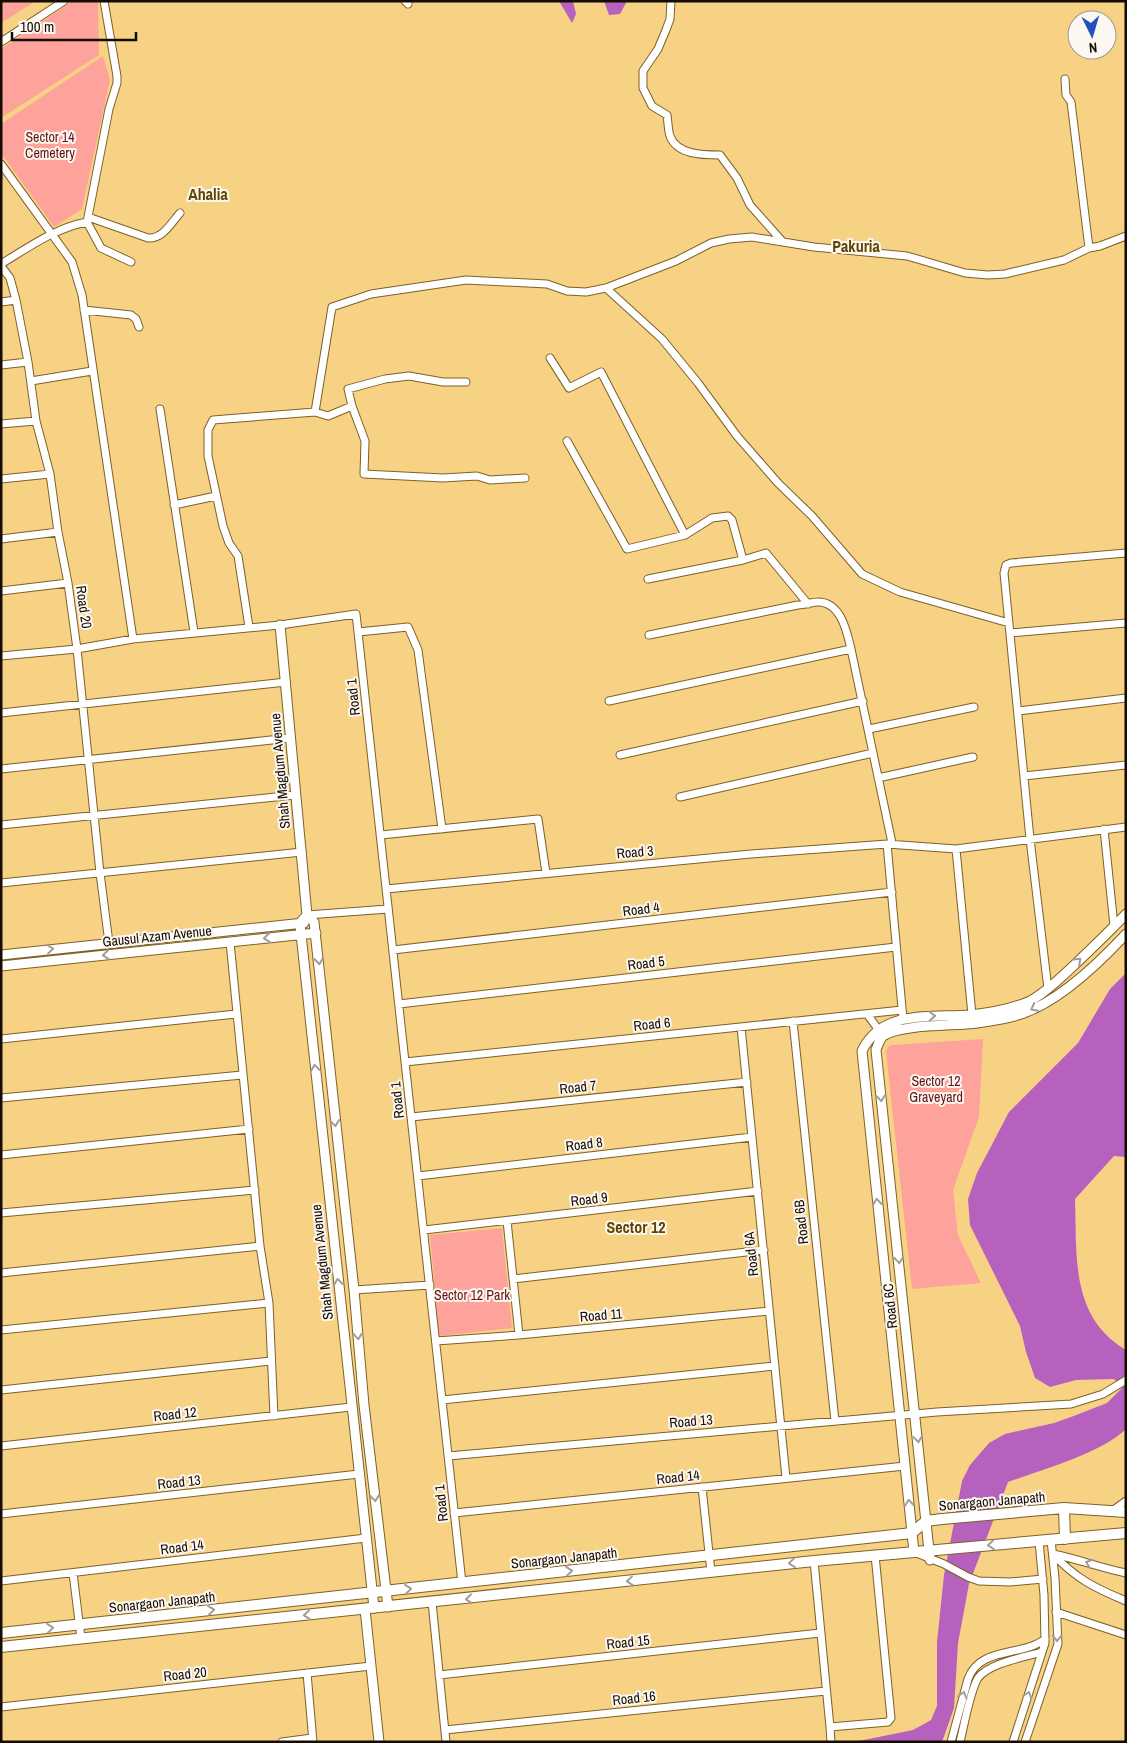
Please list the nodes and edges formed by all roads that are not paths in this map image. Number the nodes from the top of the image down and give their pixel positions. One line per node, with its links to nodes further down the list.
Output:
1 (64, 1): 4 (street)
2 (104, 1): 8 (street)
3 (671, 1): 11 (street)
4 (1, 42)
5 (1065, 79): 12 (street)
6 (1, 164): 9 (street)
7 (180, 213): 8 (street)
8 (87, 219): 9 (street); 13 (street)
9 (52, 233): 14 (street); 18 (street)
10 (1126, 236): 12 (street)
11 (782, 241): 12 (street); 15 (street)
12 (1089, 248)
13 (132, 262)
14 (1, 265): 16 (street, Road 20)
15 (606, 288): 28 (street); 46 (street)
16 (16, 300): 17 (street); 21 (street, Road 20)
17 (1, 302)
18 (84, 310): 19 (street); 23 (street)
19 (139, 327)
20 (550, 358): 38 (street)
21 (28, 362): 22 (street); 24 (street, Road 20)
22 (1, 365)
23 (92, 371): 24 (street); 54 (street)
24 (31, 381): 29 (street, Road 20)
25 (466, 382): 26 (street)
26 (352, 406): 28 (street); 33 (street)
27 (160, 409): 36 (street)
28 (315, 412): 35 (street)
29 (36, 421): 30 (street); 32 (street, Road 20)
30 (1, 424)
31 (567, 441): 38 (street)
32 (50, 474): 34 (street); 37 (street, Road 20)
33 (525, 478)
34 (1, 479)
35 (216, 496): 36 (street); 49 (street)
36 (174, 505): 50 (street)
37 (58, 532): 39 (street); 43 (street, Road 20)
38 (685, 535): 41 (street)
39 (1, 539)
40 (1126, 553): 46 (street)
41 (743, 560): 42 (street); 45 (street)
42 (648, 579)
43 (68, 583): 44 (street); 55 (street, Road 20)
44 (1, 591)
45 (808, 604): 53 (street); 56 (street)
46 (1009, 623): 52 (street)
47 (1126, 623): 52 (street)
48 (280, 624): 49 (street); 51 (street, Road 1); 58 (street, Shah Magdum Avenue)
49 (249, 627): 50 (street)
50 (194, 632): 54 (street)
51 (358, 632): 81 (street); 83 (street, Road 1)
52 (1010, 633): 64 (street)
53 (649, 635)
54 (133, 639): 55 (street)
55 (77, 649): 57 (street); 62 (street, Road 20)
56 (851, 649): 60 (street); 61 (street)
57 (1, 656)
58 (286, 682): 62 (street); 67 (street, Shah Magdum Avenue)
59 (1126, 698): 64 (street)
60 (609, 701)
61 (863, 701): 66 (street); 69 (street)
62 (82, 705): 65 (street); 71 (street, Road 20)
63 (974, 707): 66 (street)
64 (1018, 710): 74 (street)
65 (1, 713)
66 (869, 729): 68 (street)
67 (290, 738): 71 (street); 76 (street, Shah Magdum Avenue)
68 (873, 753): 75 (street); 77 (street)
69 (620, 755)
70 (973, 757): 75 (street)
71 (89, 760): 73 (street); 78 (street, Road 20)
72 (1126, 765): 74 (street)
73 (1, 769)
74 (1024, 776): 84 (street)
75 (878, 778): 85 (street)
76 (295, 795): 78 (street); 87 (street, Shah Magdum Avenue)
77 (680, 797)
78 (94, 816): 79 (street); 88 (street, Road 20)
79 (1, 826)
80 (1126, 826): 82 (street, Road 3)
81 (442, 829): 83 (street); 89 (street)
82 (1104, 829): 84 (street, Road 3); 97 (street)
83 (380, 835): 91 (street, Road 1)
84 (1030, 839): 86 (street, Road 3); 107 (street)
85 (889, 843): 86 (street, Road 3); 89 (street, Road 3); 92 (street)
86 (956, 849): 112 (street)
87 (302, 852): 88 (street); 95 (street, Shah Magdum Avenue)
88 (100, 873): 90 (street); 102 (street, Road 20)
89 (546, 873): 91 (street, Road 3)
90 (1, 882)
91 (386, 889): 93 (street, Road 1)
92 (892, 892): 103 (street); 104 (street, Road 4)
93 (388, 908): 95 (street); 104 (street, Road 1)
94 (1126, 914): 97 (street)
95 (311, 919): 96 (street, Gausul Azam Avenue); 98 (street, Shah Magdum Avenue)
96 (300, 923): 99 (street, Shah Magdum Avenue); 102 (street, Gausul Azam Avenue)
97 (1114, 926): 107 (street, one-way to 97)
98 (316, 933): 99 (street, Gausul Azam Avenue); 122 (street, Shah Magdum Avenue, one-way to 122)
99 (301, 934): 101 (street, Gausul Azam Avenue, one-way to 101); 123 (street, Shah Magdum Avenue, one-way to 99)
100 (1126, 934): 118 (street, one-way to 118)
101 (230, 942): 106 (street, Gausul Azam Avenue, one-way to 106); 109 (street)
102 (109, 943): 105 (street, Gausul Azam Avenue, one-way to 102)
103 (896, 947): 108 (street, Road 5); 111 (street)
104 (393, 950): 108 (street, Road 1)
105 (1, 954)
106 (1, 966)
107 (1048, 989): 112 (street)
108 (399, 1004): 119 (street, Road 1)
109 (236, 1014): 117 (street); 120 (street)
110 (867, 1014): 111 (street, Road 6); 113 (street, Road 6); 115 (street)
111 (902, 1015): 112 (street, one-way to 112); 115 (street)
112 (972, 1015)
113 (793, 1021): 114 (street, Road 6); 159 (street, Road 6B)
114 (741, 1027): 119 (street, Road 6); 121 (street, Road 6A)
115 (878, 1030): 116 (street)
116 (870, 1036): 118 (street); 130 (street, Road 6C)
117 (1, 1039)
118 (877, 1046): 129 (street, Road 6C, one-way to 129)
119 (405, 1062): 125 (street, Road 1)
120 (242, 1076): 124 (street); 126 (street)
121 (747, 1082): 125 (street, Road 7); 127 (street, Road 6A)
122 (332, 1088): 123 (street); 142 (street, Shah Magdum Avenue, one-way to 142)
123 (318, 1089): 145 (street, Shah Magdum Avenue, one-way to 123)
124 (1, 1098)
125 (411, 1116): 131 (street, Road 1)
126 (249, 1129): 128 (street); 132 (street)
127 (752, 1137): 131 (street, Road 8); 133 (street, Road 6A)
128 (1, 1155)
129 (888, 1164): 130 (street); 156 (street, Road 6C, one-way to 156)
130 (873, 1165): 157 (street, Road 6C, one-way to 130)
131 (418, 1176): 136 (street, Road 1)
132 (255, 1190): 134 (street); 137 (street)
133 (758, 1192): 135 (street, Road 9); 138 (street, Road 6A)
134 (1, 1213)
135 (507, 1221): 136 (street, Road 9); 140 (street)
136 (424, 1230): 141 (street, Road 1)
137 (260, 1246): 139 (street); 143 (street)
138 (764, 1250): 140 (street); 146 (street, Road 6A)
139 (1, 1273)
140 (514, 1278): 148 (street)
141 (430, 1285): 142 (street); 149 (street, Road 1)
142 (354, 1290): 144 (street, Shah Magdum Avenue)
143 (269, 1303): 147 (street); 150 (street)
144 (355, 1304): 145 (street); 161 (street, Shah Magdum Avenue, one-way to 161)
145 (341, 1305): 155 (street, Shah Magdum Avenue)
146 (769, 1312): 148 (street, Road 11); 151 (street, Road 6A)
147 (1, 1330)
148 (519, 1335): 149 (street, Road 11)
149 (436, 1341): 154 (street, Road 1)
150 (271, 1361): 153 (street); 158 (street)
151 (775, 1366): 154 (street); 160 (street, Road 6A)
152 (1126, 1380): 156 (street, Road 13)
153 (1, 1390)
154 (442, 1400): 164 (street, Road 1)
155 (351, 1407): 158 (street, Road 12); 163 (street, Shah Magdum Avenue)
156 (915, 1414): 157 (street, Road 13); 175 (street, Road 6C, one-way to 175)
157 (900, 1415): 159 (street, Road 13); 165 (street, Road 6C)
158 (274, 1416): 162 (street, Road 12)
159 (835, 1421): 160 (street, Road 13)
160 (781, 1426): 164 (street, Road 13); 167 (street, Road 6A)
161 (369, 1444): 163 (street); 194 (street, Shah Magdum Avenue, one-way to 194)
162 (1, 1446)
163 (356, 1446): 166 (street, Shah Magdum Avenue)
164 (448, 1456): 173 (street, Road 1)
165 (905, 1466): 167 (street, Road 14); 176 (street, Road 6C, one-way to 165)
166 (359, 1474): 174 (street, Road 13); 178 (street, Shah Magdum Avenue)
167 (786, 1478): 168 (street, Road 14)
168 (702, 1487): 173 (street, Road 14); 186 (street)
169 (1126, 1501): 171 (street)
170 (1064, 1508): 171 (main road, Sonargaon Janapath); 175 (main road, Sonargaon Janapath); 179 (main road)
171 (1112, 1512): 172 (main road, Sonargaon Janapath)
172 (1126, 1512)
173 (454, 1513): 193 (street, Road 1)
174 (1, 1514)
175 (926, 1521): 176 (main road, Sonargaon Janapath); 185 (street, Road 6C)
176 (912, 1533): 182 (street, Road 6C); 186 (main road, Sonargaon Janapath)
177 (1126, 1533): 179 (main road, Sonargaon Janapath)
178 (366, 1538): 190 (street, Road 14); 195 (street, Shah Magdum Avenue)
179 (1065, 1539): 180 (main road, Sonargaon Janapath)
180 (1051, 1540): 181 (main road, Sonargaon Janapath); 183 (street)
181 (1039, 1541): 185 (main road, Sonargaon Janapath, one-way to 185); 191 (street)
182 (914, 1552): 184 (main road, Sonargaon Janapath); 185 (main road, Sonargaon Janapath)
183 (1052, 1554): 189 (street, one-way to 183); 196 (street); 201 (street)
184 (875, 1555): 187 (main road, Sonargaon Janapath); 216 (street)
185 (930, 1555): 191 (street)
186 (709, 1556): 188 (street); 193 (main road, Sonargaon Janapath, one-way to 186)
187 (814, 1561): 188 (main road, Sonargaon Janapath, one-way to 188); 205 (street)
188 (711, 1572): 197 (main road, Sonargaon Janapath, one-way to 197)
189 (1126, 1572)
190 (73, 1573): 192 (street, Road 14); 203 (street)
191 (1043, 1579): 208 (street)
192 (1, 1581)
193 (462, 1583): 194 (main road, Sonargaon Janapath, one-way to 193)
194 (386, 1592): 195 (main road, Sonargaon Janapath); 199 (street, Shah Magdum Avenue)
195 (372, 1593): 198 (main road, Sonargaon Janapath); 200 (street, Shah Magdum Avenue)
196 (1126, 1601)
197 (432, 1602): 199 (main road, Sonargaon Janapath); 213 (street)
198 (251, 1606): 202 (main road); 203 (main road, Sonargaon Janapath, one-way to 198)
199 (388, 1607): 200 (main road, Sonargaon Janapath)
200 (369, 1609): 202 (main road, Sonargaon Janapath, one-way to 202); 211 (street, Shah Magdum Avenue)
201 (1056, 1612): 206 (street); 226 (street, one-way to 226)
202 (253, 1621): 207 (main road, Sonargaon Janapath)
203 (79, 1625): 204 (main road, Sonargaon Janapath, one-way to 203); 207 (street)
204 (1, 1633)
205 (820, 1633): 213 (street, Road 15); 214 (street)
206 (1126, 1635)
207 (81, 1638): 209 (main road, Sonargaon Janapath)
208 (1045, 1639): 210 (street); 223 (street, one-way to 208)
209 (1, 1647)
210 (1042, 1652): 224 (street); 225 (street, one-way to 210)
211 (371, 1666): 212 (street, Road 20); 220 (street, Shah Magdum Avenue)
212 (307, 1673): 215 (street, Road 20); 218 (street)
213 (439, 1675): 217 (street)
214 (826, 1691): 216 (street); 217 (street, Road 16)
215 (1, 1707)
216 (830, 1727): 222 (street)
217 (445, 1730): 221 (street)
218 (312, 1740): 219 (street)
219 (282, 1742)
220 (379, 1742)
221 (446, 1742)
222 (831, 1742)
223 (951, 1742)
224 (960, 1742)
225 (1013, 1742)
226 (1025, 1742)

